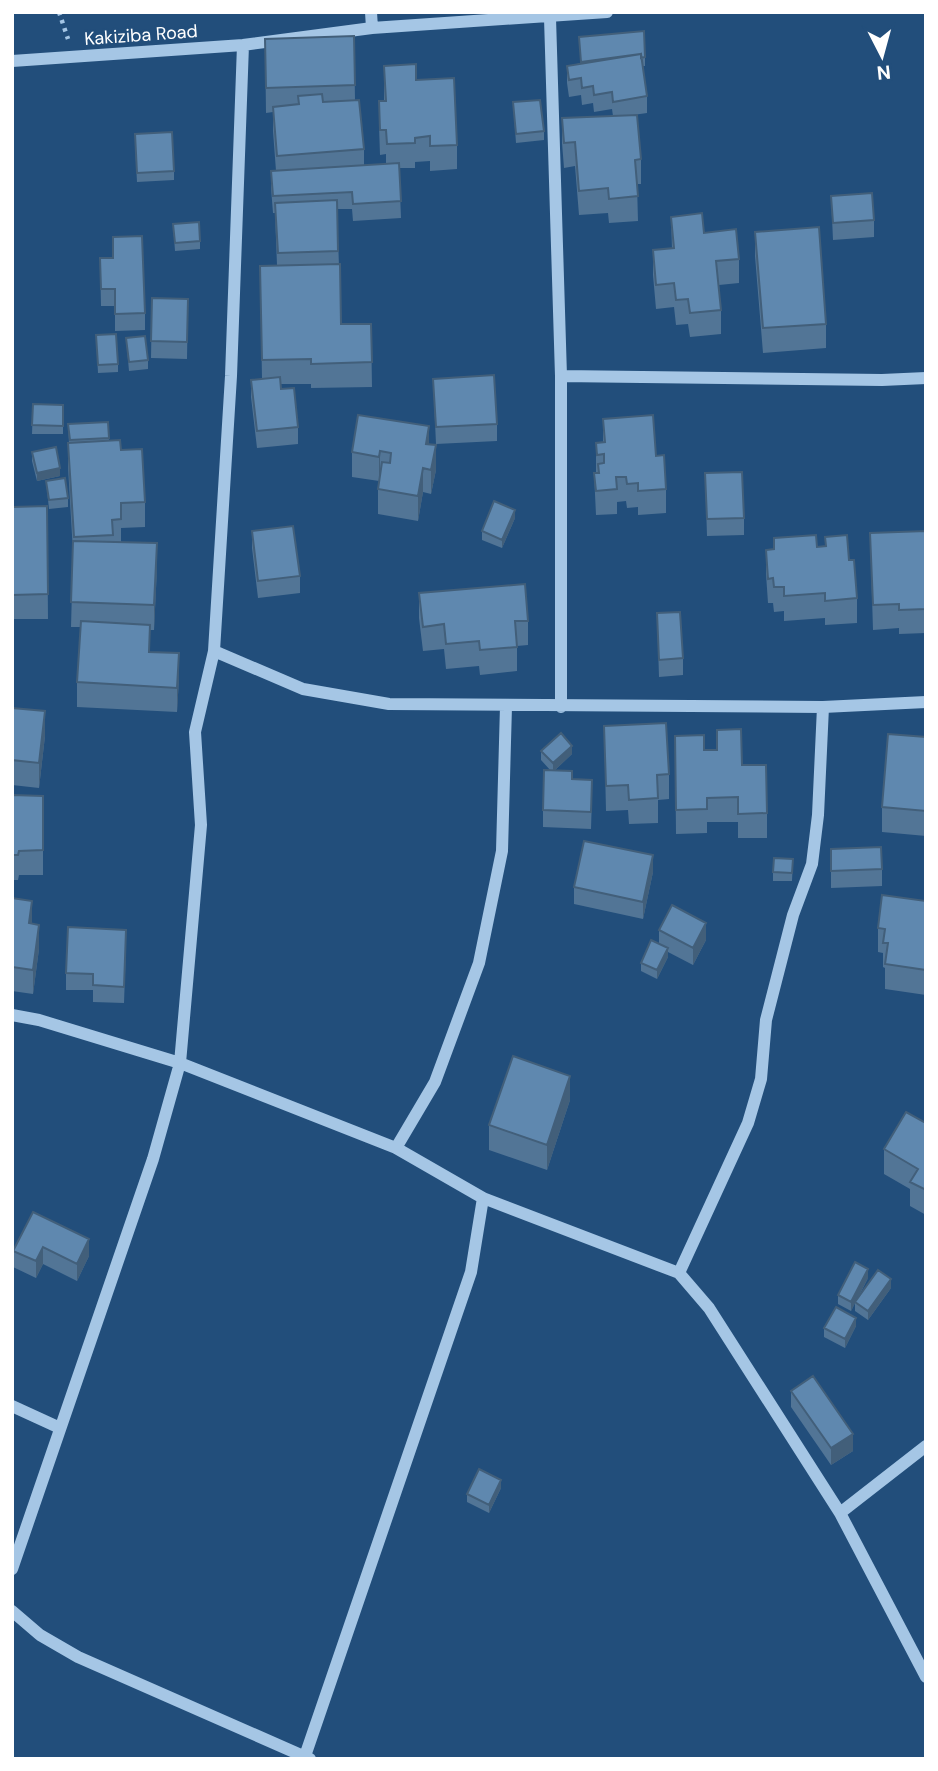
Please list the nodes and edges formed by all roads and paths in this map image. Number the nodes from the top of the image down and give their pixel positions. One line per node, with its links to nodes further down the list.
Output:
1 (371, 12): 4 (street)
2 (607, 12): 3 (street, Kakiziba Road)
3 (550, 18): 4 (street, Kakiziba Road); 7 (street)
4 (372, 28): 5 (street, Kakiziba Road)
5 (243, 45): 6 (street, Kakiziba Road); 9 (street)
6 (12, 61)
7 (561, 376): 8 (street); 12 (street)
8 (926, 378)
9 (214, 651): 11 (street); 15 (street)
10 (926, 702): 13 (street)
11 (506, 706): 12 (street); 16 (street)
12 (561, 707): 13 (street)
13 (823, 707): 18 (street)
14 (12, 1015): 15 (street)
15 (180, 1063): 16 (street); 20 (street)
16 (396, 1148): 17 (street)
17 (483, 1198): 18 (street); 26 (street)
18 (679, 1273): 22 (street)
19 (12, 1406): 20 (street)
20 (60, 1428): 23 (street)
21 (926, 1446): 22 (street)
22 (840, 1513): 25 (street)
23 (12, 1569)
24 (12, 1611): 26 (street)
25 (926, 1677)
26 (306, 1758)

